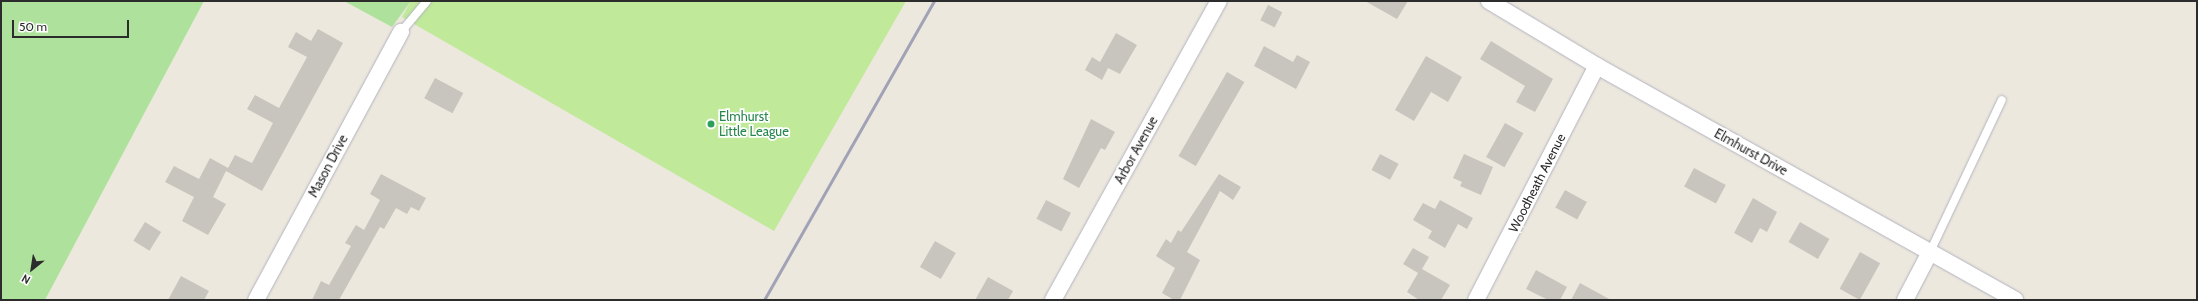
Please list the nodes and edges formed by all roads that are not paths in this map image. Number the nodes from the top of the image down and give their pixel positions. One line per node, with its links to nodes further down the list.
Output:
1 (427, 1): 4 (lane)
2 (1219, 1): 9 (street, Arbor Avenue)
3 (1489, 1): 5 (street, Elmhurst Drive)
4 (401, 32): 8 (street, Mason Drive)
5 (1597, 66): 7 (street, Elmhurst Drive); 10 (street, Woodheath Avenue)
6 (2002, 100): 7 (lane)
7 (1930, 252): 11 (street); 12 (street, Elmhurst Drive)
8 (256, 300)
9 (1053, 300)
10 (1476, 300)
11 (1904, 300)
12 (2015, 300)

